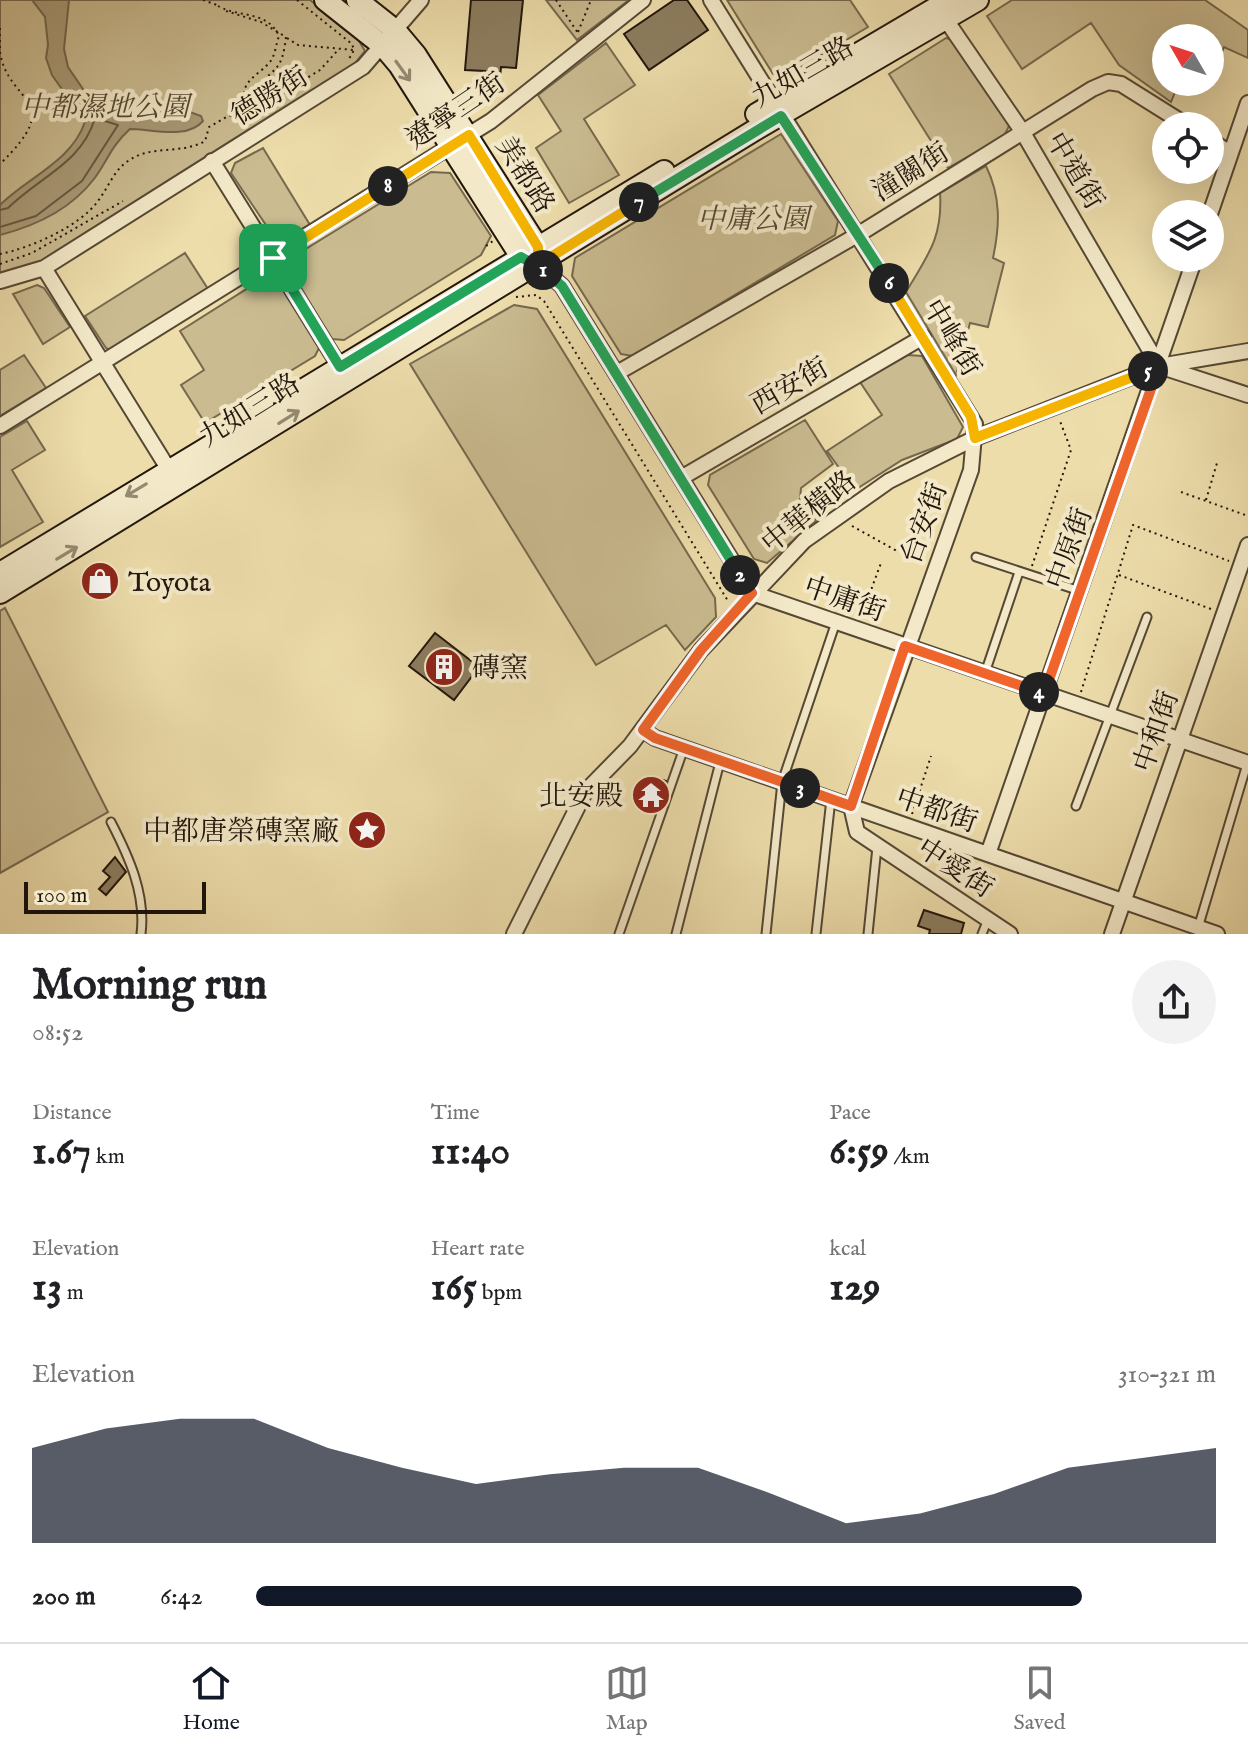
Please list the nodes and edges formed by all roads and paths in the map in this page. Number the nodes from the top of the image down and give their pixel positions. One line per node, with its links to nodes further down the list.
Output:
1 (203, 0): 11 (path)
2 (297, 0): 20 (path)
3 (325, 0): 17 (street, 美都路)
4 (357, 0): 17 (street, 美都路)
5 (421, 0): 17 (street, 德勝街)
6 (556, 0): 14 (path)
7 (591, 0): 14 (path)
8 (643, 0): 29 (street, 遼寧三街)
9 (711, 0): 24 (street, 中峰街)
10 (978, 0): 12 (street, 九如三路)
11 (218, 6): 15 (path); 23 (path)
12 (941, 7): 24 (street, 九如三路); 28 (street, 中道街)
13 (0, 28): 18 (path)
14 (577, 32): 16 (path)
15 (286, 37): 19 (path); 26 (path)
16 (582, 37)
17 (389, 38): 29 (street, 美都路); 32 (street, 德勝街)
18 (0, 50): 33 (path)
19 (338, 50): 20 (path); 23 (path)
20 (354, 50): 21 (path)
21 (338, 67)
22 (1248, 103): 31 (street)
23 (257, 109): 26 (path); 27 (path)
24 (777, 110): 36 (street, 中峰街); 38 (street, 九如三路)
25 (1166, 112): 28 (street, 潼關街)
26 (237, 115): 37 (path)
27 (262, 117)
28 (1022, 131): 36 (street, 潼關街); 48 (street, 中道街)
29 (460, 140): 38 (street, 美都路); 39 (street, 遼寧三街)
30 (1224, 149): 31 (street)
31 (1230, 153): 35 (street)
32 (212, 161): 39 (street); 41 (street, 德勝街)
33 (0, 164)
34 (126, 200): 40 (path)
35 (1215, 200)
36 (859, 234): 45 (street, 中峰街); 50 (street, 潼關街)
37 (0, 254)
38 (532, 256): 49 (street, 九如三路); 50 (street); 56 (street, 九如三路, one-way to 38)
39 (273, 258): 47 (street, 遼寧三街); 49 (street)
40 (0, 264)
41 (44, 268): 43 (street, 德勝街); 47 (street)
42 (1190, 272): 48 (street, 中原街)
43 (0, 281)
44 (512, 298): 74 (path)
45 (923, 337): 54 (street, 中峰街); 57 (street, 西安街)
46 (1248, 351): 48 (street, 中華橫路)
47 (102, 364): 53 (street, 遼寧三街); 56 (street)
48 (1159, 366): 51 (street); 52 (street, 中華橫路); 71 (street, 中原街)
49 (340, 367): 56 (street, 九如三路)
50 (617, 373): 57 (street)
51 (1248, 395)
52 (1054, 407): 54 (street, 中華橫路); 69 (path)
53 (0, 426)
54 (975, 438): 60 (street, 中華橫路); 79 (street, 台安街)
55 (1217, 463): 59 (path)
56 (174, 478): 68 (street, 九如三路, one-way to 68); 72 (street, 九如三路, one-way to 56)
57 (681, 478): 73 (street)
58 (1181, 492): 59 (path)
59 (1206, 501): 61 (path)
60 (840, 514): 63 (path); 73 (street, 中華橫路)
61 (1248, 516)
62 (1248, 545): 66 (street, 中和街)
63 (897, 551)
64 (976, 557): 67 (lane)
65 (881, 563): 78 (path)
66 (1241, 565): 70 (path); 75 (street, 中和街)
67 (1019, 572): 69 (lane); 80 (lane)
68 (0, 573)
69 (1029, 575): 71 (lane)
70 (1118, 575): 75 (path); 82 (path)
71 (1080, 591): 81 (street, 中原街)
72 (0, 593)
73 (752, 593): 74 (street, 中華橫路); 77 (street, 中庸街)
74 (739, 608): 84 (street, 中華橫路)
75 (1224, 614): 85 (street, 中和街)
76 (1147, 617): 83 (lane)
77 (836, 622): 78 (street, 中庸街); 90 (lane)
78 (856, 629): 79 (street, 中庸街)
79 (905, 646): 80 (street, 中庸街); 92 (street, 台安街)
80 (985, 673): 81 (street, 中庸街)
81 (1044, 694): 82 (street, 中庸街); 97 (street, 中原街)
82 (1077, 705): 83 (street, 中庸街)
83 (1110, 716): 85 (street, 中庸街); 93 (lane)
84 (643, 730): 86 (street, 中都街); 102 (street, 中華橫路)
85 (1180, 740): 89 (street, 中庸街); 98 (street, 中和街)
86 (684, 748): 88 (street, 中都街); 103 (lane)
87 (931, 756): 95 (path)
88 (720, 761): 90 (street, 中都街); 104 (lane)
89 (1248, 763): 100 (lane)
90 (782, 782): 91 (street, 中都街); 105 (lane)
91 (831, 799): 92 (street, 中都街); 106 (lane)
92 (851, 806): 95 (street, 中都街); 96 (street, 中愛街)
93 (1076, 806)
94 (111, 822): 101 (lane)
95 (908, 826): 97 (street, 中都街)
96 (877, 847): 99 (street, 中愛街); 107 (lane)
97 (988, 854): 98 (street, 中都街)
98 (1123, 901): 100 (street, 中都街); 110 (street, 中和街)
99 (988, 919): 108 (lane); 109 (street, 中愛街)
100 (1197, 931): 111 (street, 中都街)
101 (141, 934)
102 (514, 934)
103 (619, 934)
104 (676, 934)
105 (766, 934)
106 (816, 934)
107 (868, 934)
108 (982, 934)
109 (1010, 934)
110 (1112, 934)
111 (1217, 934)

